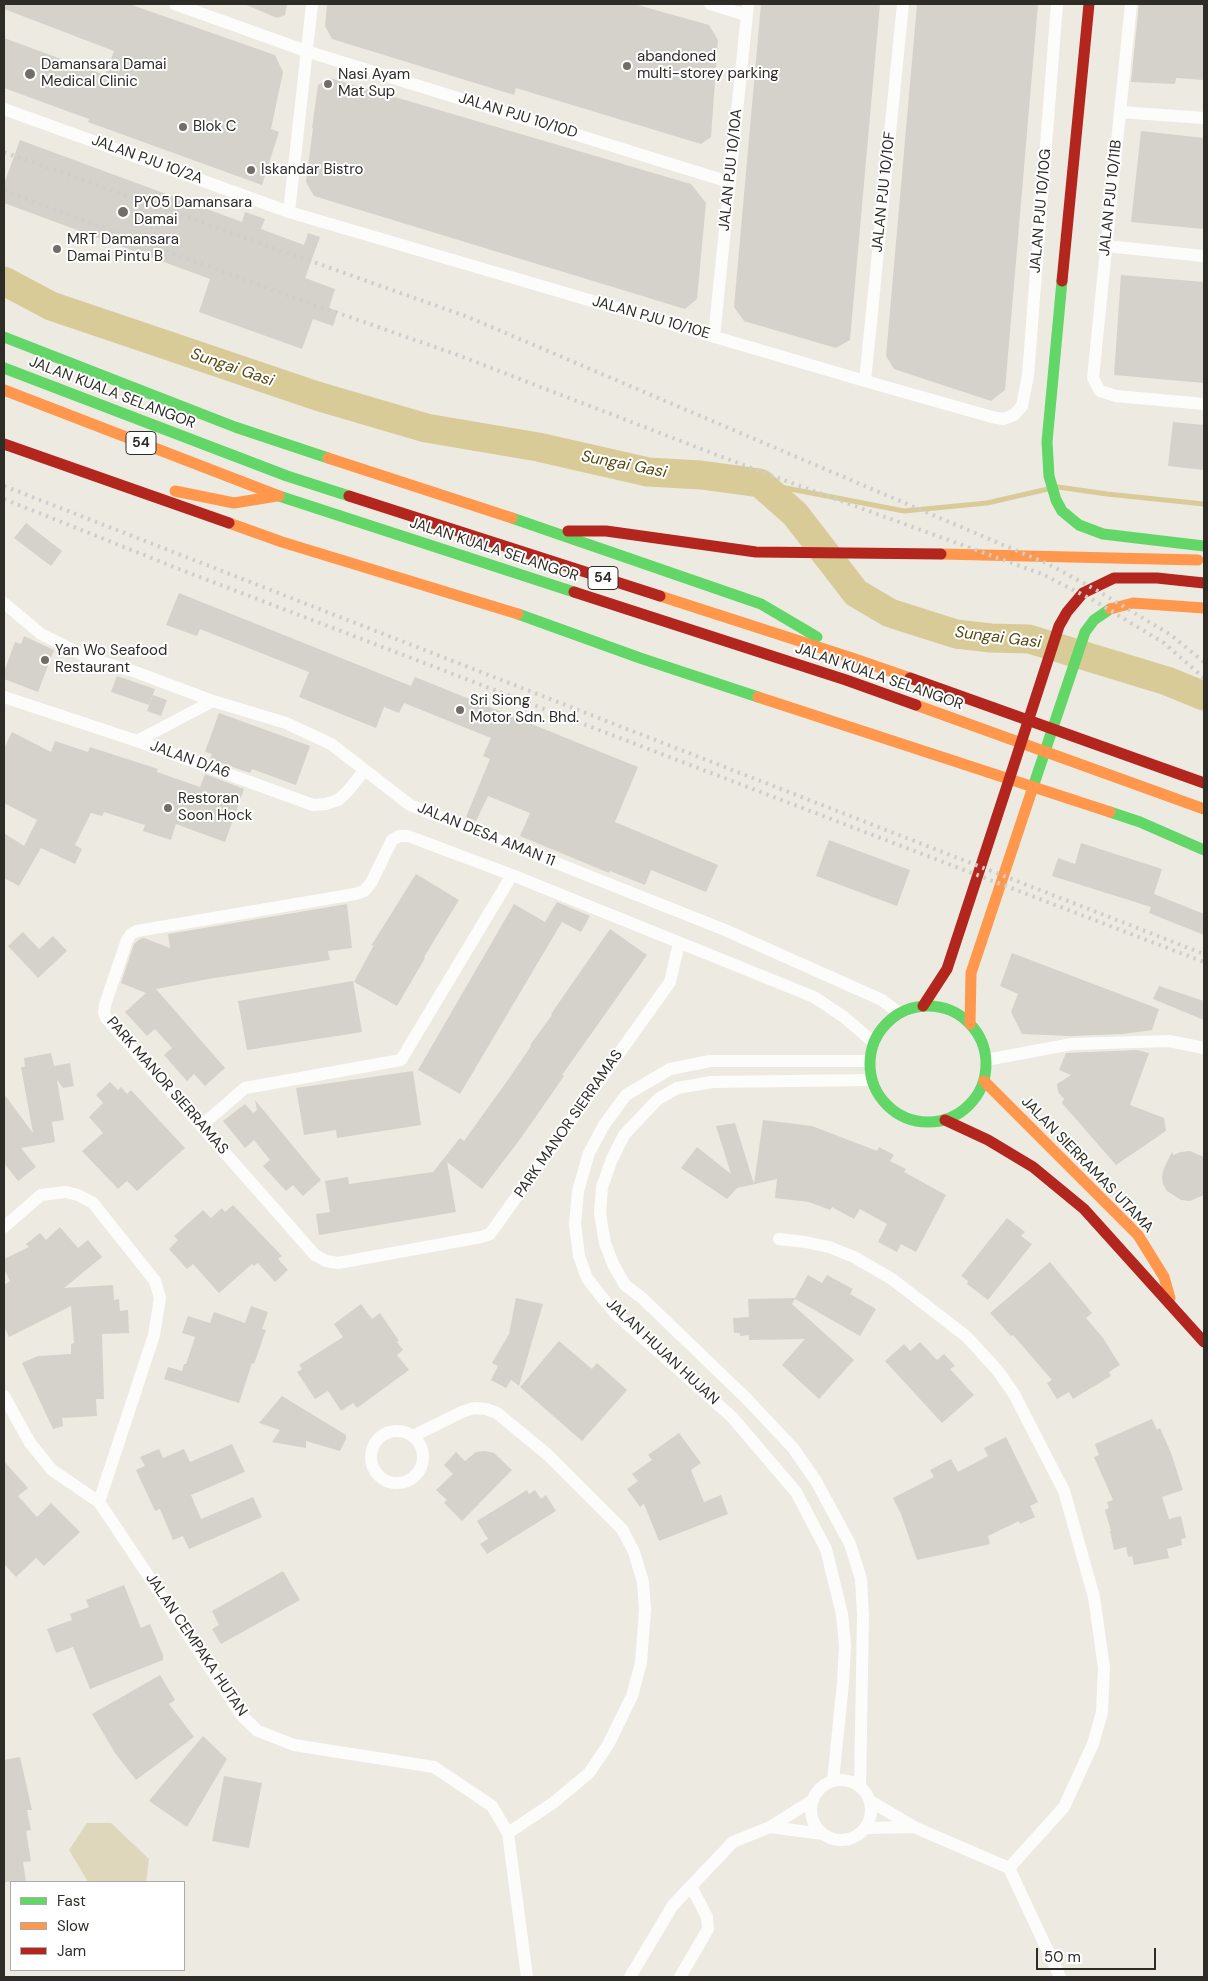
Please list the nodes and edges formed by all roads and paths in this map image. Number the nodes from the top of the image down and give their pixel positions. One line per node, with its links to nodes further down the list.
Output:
1 (174, 4): 9 (street, JALAN PJU 10/10D)
2 (312, 4): 9 (street)
3 (710, 4): 8 (street)
4 (903, 4): 20 (street, JALAN PJU 10/10F)
5 (1057, 4): 23 (street, JALAN PJU 10/10G)
6 (1089, 4): 28 (main road)
7 (1131, 4): 11 (street, JALAN PJU 10/11B)
8 (747, 9): 13 (street, JALAN PJU 10/10A)
9 (306, 51): 13 (street, JALAN PJU 10/10D); 14 (street)
10 (4, 109): 14 (street, JALAN PJU 10/2A)
11 (1120, 112): 12 (street); 15 (street, JALAN PJU 10/11B)
12 (1204, 118)
13 (730, 182): 18 (street, JALAN PJU 10/10A)
14 (289, 212): 18 (street, JALAN PJU 10/10E)
15 (1106, 246): 16 (street); 22 (street, JALAN PJU 10/11B)
16 (1204, 256)
17 (4, 337): 27 (main road)
18 (714, 337): 20 (street, JALAN PJU 10/10E)
19 (4, 368): 33 (main road, JALAN KUALA SELANGOR / 54)
20 (865, 381): 23 (street, JALAN PJU 10/10E)
21 (4, 390): 26 (main road, JALAN KUALA SELANGOR / 54)
22 (1204, 404)
23 (1014, 415)
24 (4, 444): 38 (main road)
25 (163, 487): 26 (main road)
26 (278, 496): 41 (main road, JALAN KUALA SELANGOR / 54)
27 (552, 532): 29 (main road); 33 (main road)
28 (1204, 546)
29 (1204, 560)
30 (1204, 583): 38 (main road)
31 (4, 603): 35 (street, JALAN DESA AMAN 11)
32 (1204, 608): 40 (main road)
33 (852, 658): 39 (main road, JALAN KUALA SELANGOR / 54)
34 (5, 699): 36 (street, JALAN D/A6)
35 (213, 701): 36 (street); 37 (street, JALAN DESA AMAN 11)
36 (137, 741): 37 (street, JALAN D/A6)
37 (364, 771): 46 (street, JALAN DESA AMAN 11)
38 (1009, 780): 40 (main road); 45 (main road)
39 (1204, 783)
40 (1033, 788): 42 (main road); 47 (main road)
41 (1204, 809)
42 (1204, 850)
43 (512, 875): 44 (street, PARK MANOR SIERRAMAS); 55 (street); 55 (street, PARK MANOR SIERRAMAS)
44 (679, 943): 48 (street, PARK MANOR SIERRAMAS); 55 (street, PARK MANOR SIERRAMAS)
45 (923, 1006): 46 (main road); 47 (main road)
46 (898, 1013): 48 (main road)
47 (970, 1024): 50 (main road)
48 (873, 1042): 51 (main road)
49 (1204, 1048): 50 (street)
50 (986, 1060): 53 (main road)
51 (869, 1061): 52 (main road); 63 (street, JALAN HUJAN HUJAN)
52 (871, 1080): 54 (main road); 64 (street, JALAN HUJAN HUJAN)
53 (984, 1080): 54 (main road); 58 (main road, JALAN SIERRAMAS UTAMA)
54 (945, 1120): 58 (main road, JALAN SIERRAMAS UTAMA)
55 (200, 1126)
56 (4, 1227): 62 (street)
57 (778, 1239): 72 (street)
58 (1172, 1304): 59 (main road, JALAN SIERRAMAS UTAMA)
59 (1204, 1342)
60 (4, 1396): 62 (street, JALAN CEMPAKA HUTAN)
61 (413, 1436): 61 (street); 70 (street)
62 (98, 1502): 70 (street, JALAN CEMPAKA HUTAN)
63 (833, 1781): 64 (street); 65 (street)
64 (860, 1787): 66 (street)
65 (813, 1800): 67 (street); 71 (street)
66 (870, 1802): 68 (street); 69 (street)
67 (770, 1827): 71 (street); 73 (street)
68 (914, 1827): 69 (street); 72 (street)
69 (865, 1828): 71 (street)
70 (508, 1833): 74 (street, JALAN CEMPAKA HUTAN)
71 (823, 1834)
72 (1009, 1868): 77 (street)
73 (691, 1886): 75 (street); 76 (street)
74 (527, 1977)
75 (630, 1977)
76 (680, 1977)
77 (1060, 1977)

